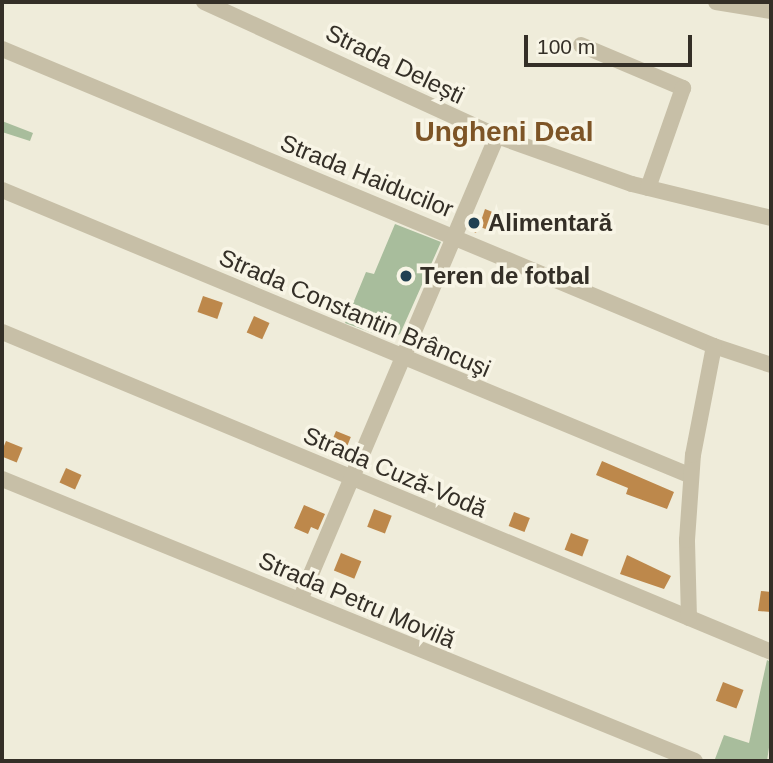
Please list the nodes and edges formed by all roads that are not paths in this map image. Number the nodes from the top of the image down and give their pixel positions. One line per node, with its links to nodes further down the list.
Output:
1 (204, 2): 6 (street, Strada Delești)
2 (716, 2): 3 (street)
3 (771, 11)
4 (581, 45): 7 (street)
5 (2, 49): 10 (street, Strada Haiducilor)
6 (497, 136): 7 (street, Strada Delești); 10 (street)
7 (648, 188): 9 (street, Strada Delești)
8 (2, 190): 13 (street, Strada Constantin Brâncuşi)
9 (771, 218)
10 (453, 235): 12 (street, Strada Haiducilor); 13 (street)
11 (2, 332): 17 (street, Strada Cuză-Vodă)
12 (714, 346): 14 (street, Strada Haiducilor); 15 (street)
13 (402, 358): 15 (street, Strada Constantin Brâncuşi); 17 (street)
14 (771, 365)
15 (691, 475): 19 (street)
16 (2, 479): 18 (street, Strada Petru Movilă)
17 (351, 479): 18 (street); 19 (street, Strada Cuză-Vodă)
18 (300, 600): 21 (street, Strada Petru Movilă)
19 (689, 618): 20 (street, Strada Cuză-Vodă)
20 (771, 652)
21 (695, 761)

